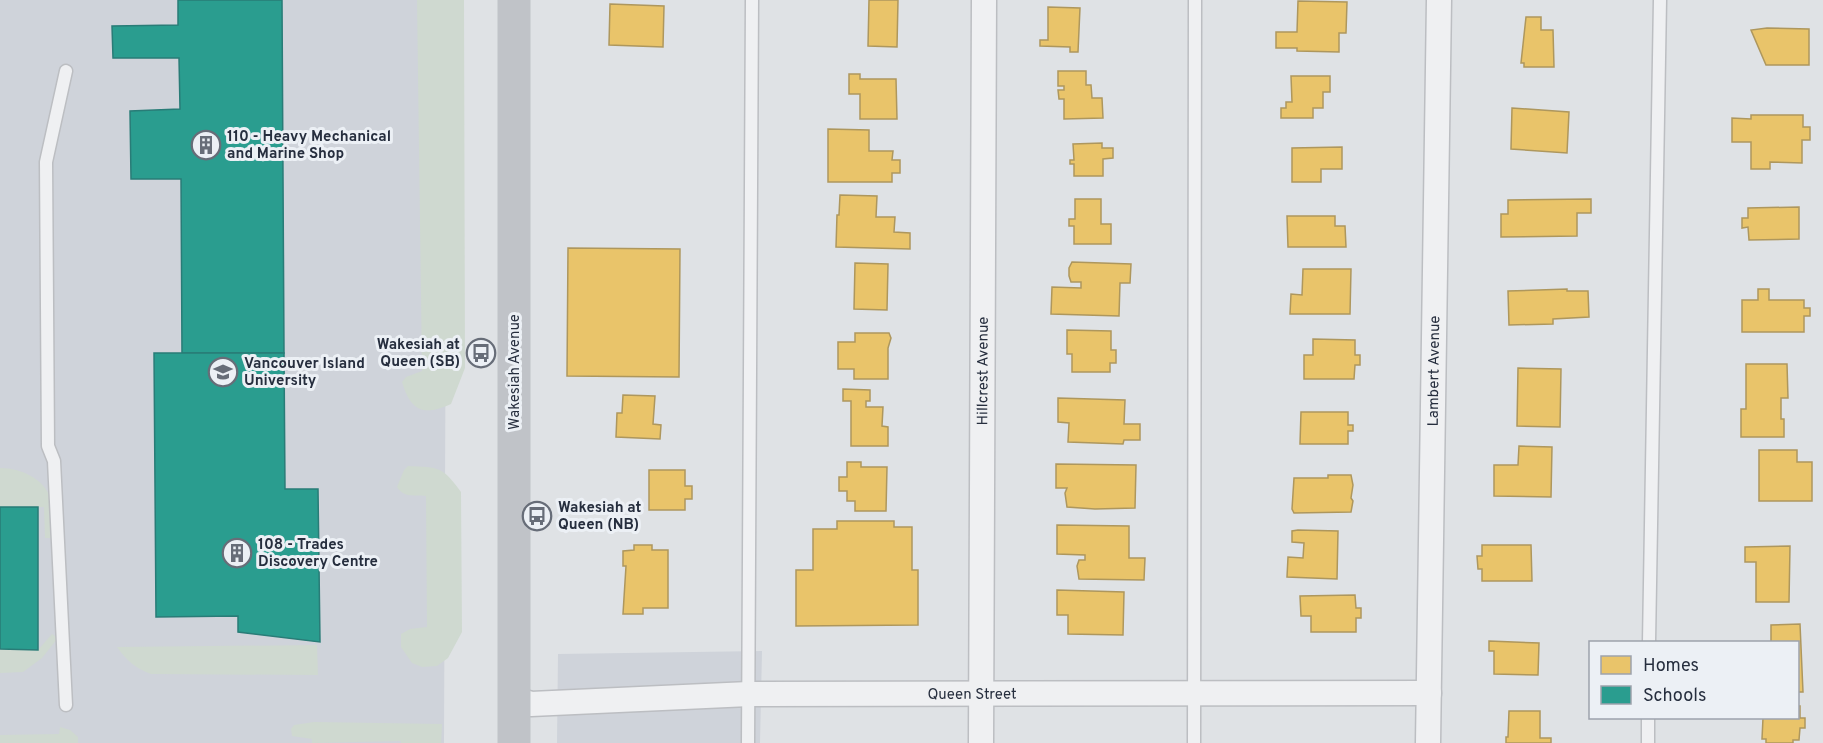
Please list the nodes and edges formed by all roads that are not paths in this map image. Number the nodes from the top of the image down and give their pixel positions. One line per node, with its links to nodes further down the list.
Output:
1 (513, 0): 13 (main road, Wakesiah Avenue)
2 (752, 0): 11 (lane)
3 (984, 0): 12 (street, Hillcrest Avenue)
4 (1195, 0): 9 (lane)
5 (1439, 0): 10 (street, Lambert Avenue)
6 (1659, 0): 8 (lane)
7 (66, 71): 14 (lane)
8 (1649, 641)
9 (1194, 693): 10 (street, Queen Street); 12 (street, Queen Street); 19 (lane)
10 (1429, 693): 20 (street, Lambert Avenue)
11 (749, 694): 12 (street, Queen Street); 13 (street, Queen Street); 17 (lane)
12 (981, 694): 18 (street, Hillcrest Avenue)
13 (515, 699): 16 (main road, Wakesiah Avenue)
14 (66, 705)
15 (1648, 719): 21 (lane)
16 (514, 743)
17 (748, 743)
18 (981, 743)
19 (1194, 743)
20 (1428, 743)
21 (1648, 743)

